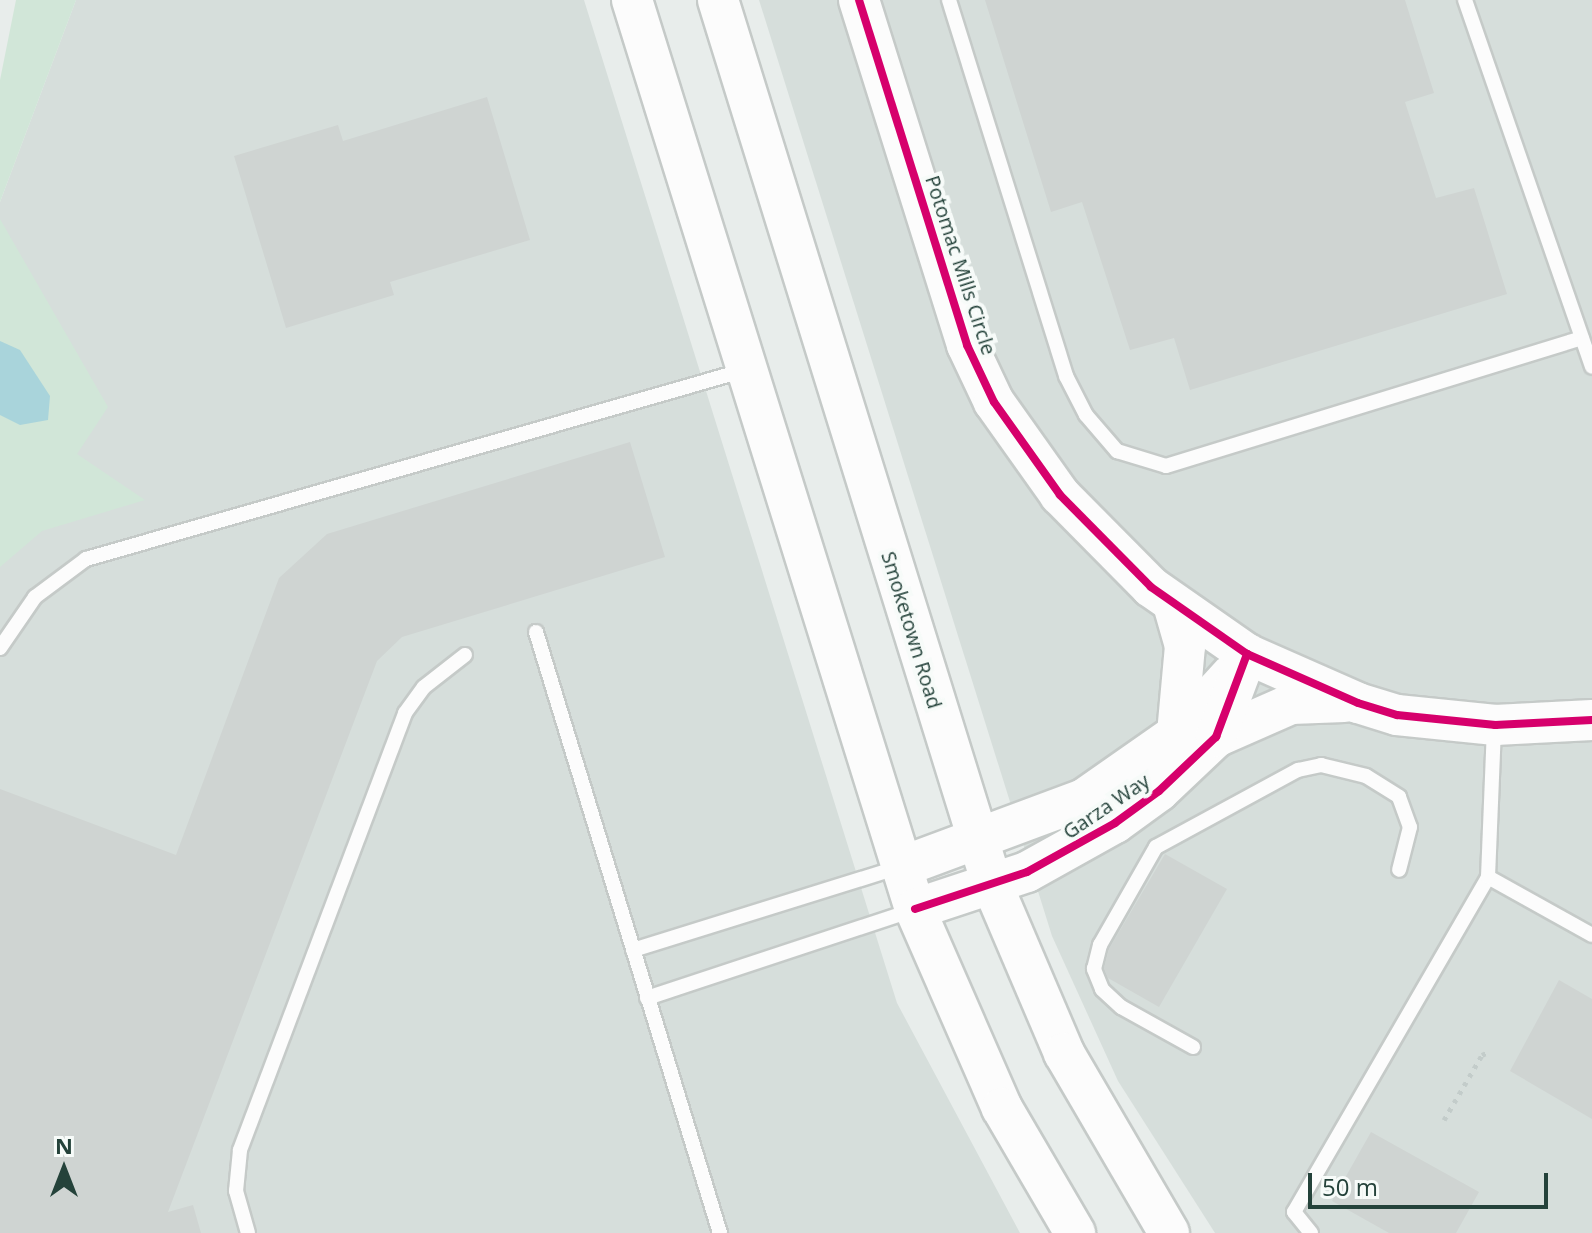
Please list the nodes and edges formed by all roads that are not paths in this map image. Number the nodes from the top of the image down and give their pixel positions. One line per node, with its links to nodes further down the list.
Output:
1 (632, 0): 8 (main road)
2 (718, 0): 18 (main road, Smoketown Road)
3 (859, 0): 9 (main road, Potomac Mills Circle)
4 (949, 0): 6 (lane)
5 (1465, 0): 6 (lane)
6 (1582, 338): 7 (lane)
7 (1592, 367)
8 (749, 369): 11 (lane); 19 (main road)
9 (1173, 604): 12 (main road, Potomac Mills Circle); 17 (main road)
10 (536, 632): 25 (lane)
11 (0, 648)
12 (1247, 654): 14 (main road, Potomac Mills Circle); 17 (main road, Garza Way)
13 (465, 655): 28 (lane)
14 (1358, 703): 16 (main road, Potomac Mills Circle); 17 (main road)
15 (1592, 720): 16 (main road, Potomac Mills Circle)
16 (1495, 725): 21 (lane)
17 (1196, 736): 18 (main road, Garza Way); 22 (main road, Garza Way)
18 (977, 842): 19 (main road, Garza Way); 22 (main road, Smoketown Road)
19 (901, 867): 23 (main road); 25 (lane)
20 (1399, 870): 27 (lane)
21 (1488, 877): 24 (lane); 32 (lane)
22 (992, 884): 23 (main road, Garza Way); 31 (main road, Smoketown Road)
23 (915, 909): 26 (lane); 30 (main road)
24 (1592, 935)
25 (633, 950): 26 (lane)
26 (647, 998): 29 (lane)
27 (1193, 1047)
28 (248, 1233)
29 (720, 1233)
30 (1075, 1233)
31 (1169, 1233)
32 (1311, 1233)

